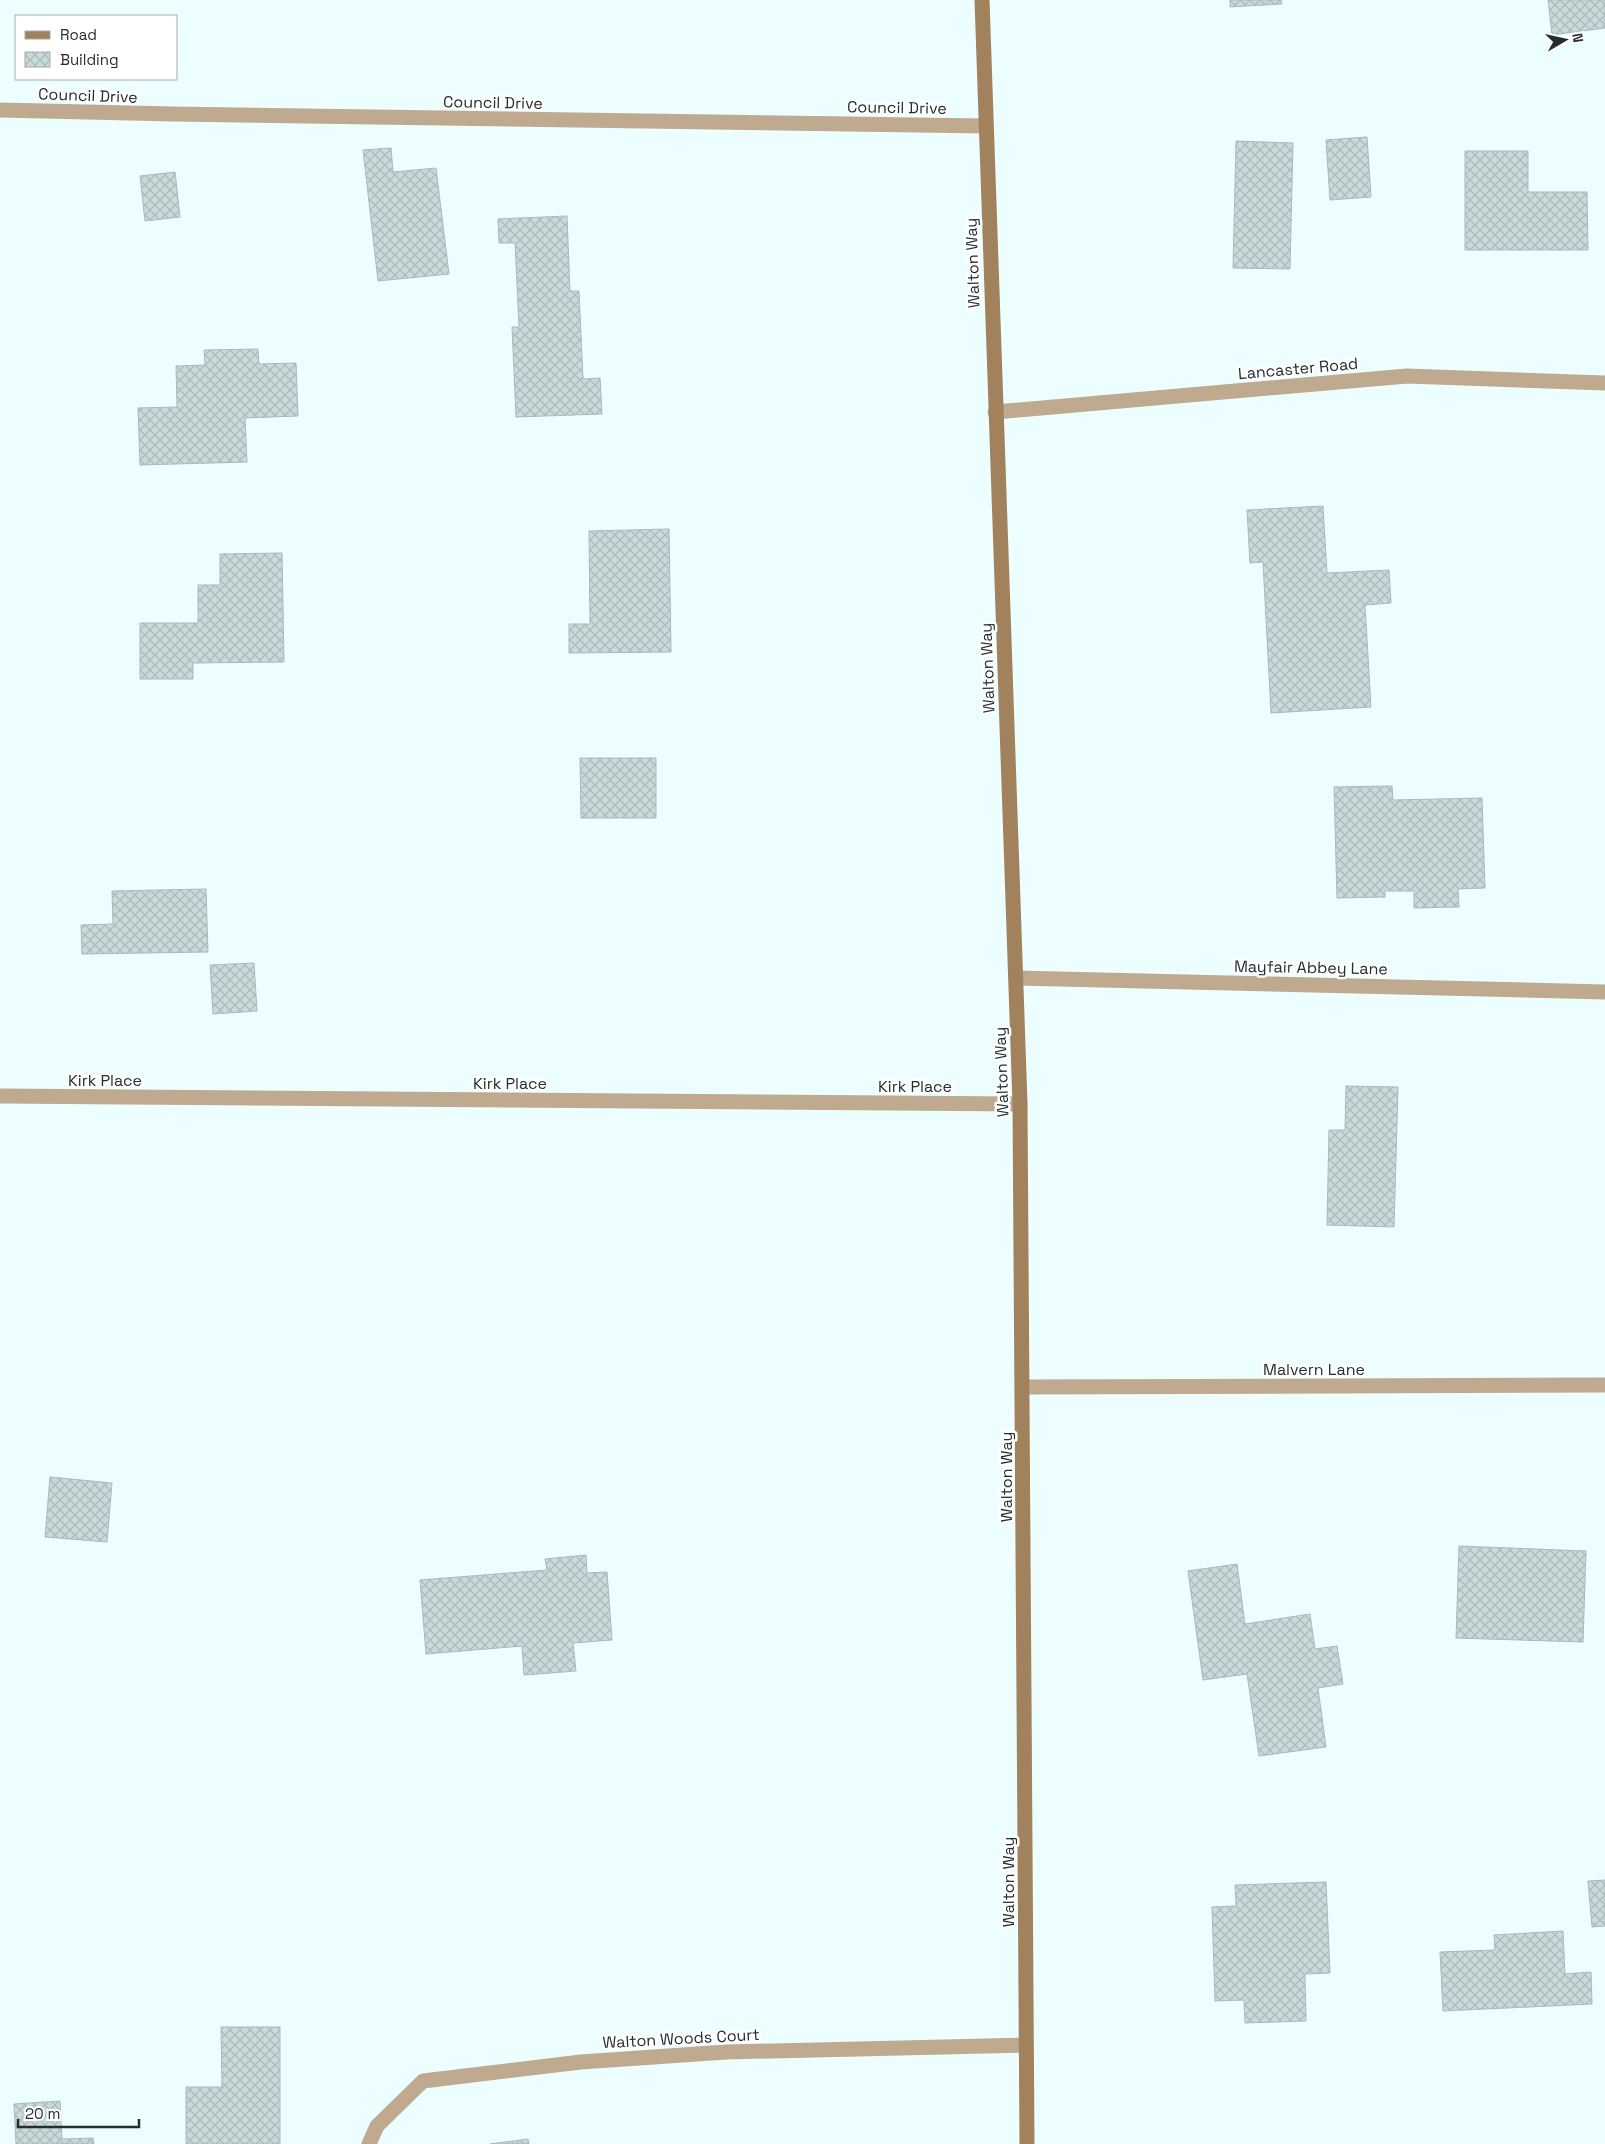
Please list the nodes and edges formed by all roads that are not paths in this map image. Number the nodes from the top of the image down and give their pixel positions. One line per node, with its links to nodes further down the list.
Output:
1 (982, 0): 3 (main road, Walton Way)
2 (0, 110): 3 (street, Council Drive)
3 (984, 126): 5 (main road, Walton Way)
4 (1605, 383): 5 (street, Lancaster Road)
5 (995, 412): 6 (main road, Walton Way)
6 (1016, 978): 7 (street, Mayfair Abbey Lane); 9 (main road, Walton Way)
7 (1605, 992)
8 (0, 1096): 9 (street, Kirk Place)
9 (1020, 1104): 11 (main road, Walton Way)
10 (1605, 1386): 11 (street, Malvern Lane)
11 (1023, 1387): 12 (main road, Walton Way)
12 (1026, 2045): 13 (street, Walton Woods Court); 14 (main road, Walton Way)
13 (368, 2144)
14 (1027, 2144)

